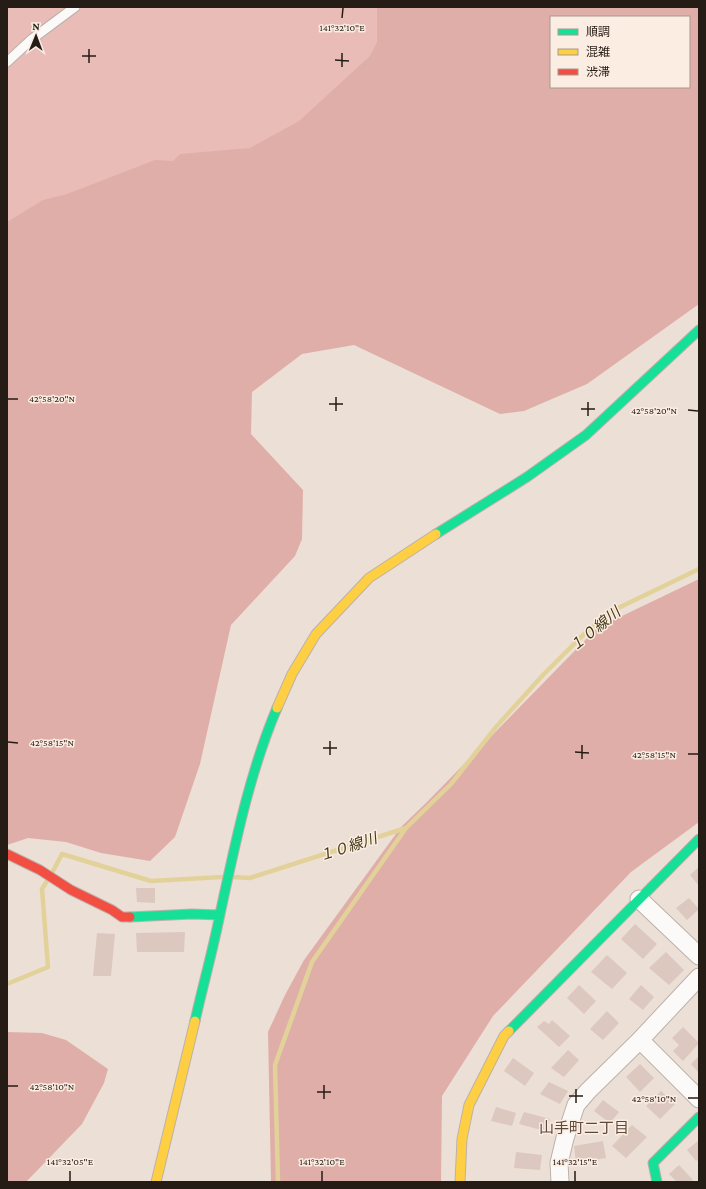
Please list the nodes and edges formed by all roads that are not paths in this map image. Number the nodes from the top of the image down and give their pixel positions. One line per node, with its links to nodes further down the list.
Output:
1 (74, 7): 2 (lane)
2 (7, 62)
3 (699, 330): 7 (street)
4 (699, 839): 6 (street)
5 (7, 854): 7 (street)
6 (639, 899): 8 (street); 14 (street)
7 (220, 915): 13 (street)
8 (699, 956)
9 (699, 977): 10 (street)
10 (640, 1040): 11 (street); 15 (street)
11 (699, 1099)
12 (699, 1117): 16 (street)
13 (156, 1182)
14 (460, 1182)
15 (560, 1182)
16 (657, 1182)

